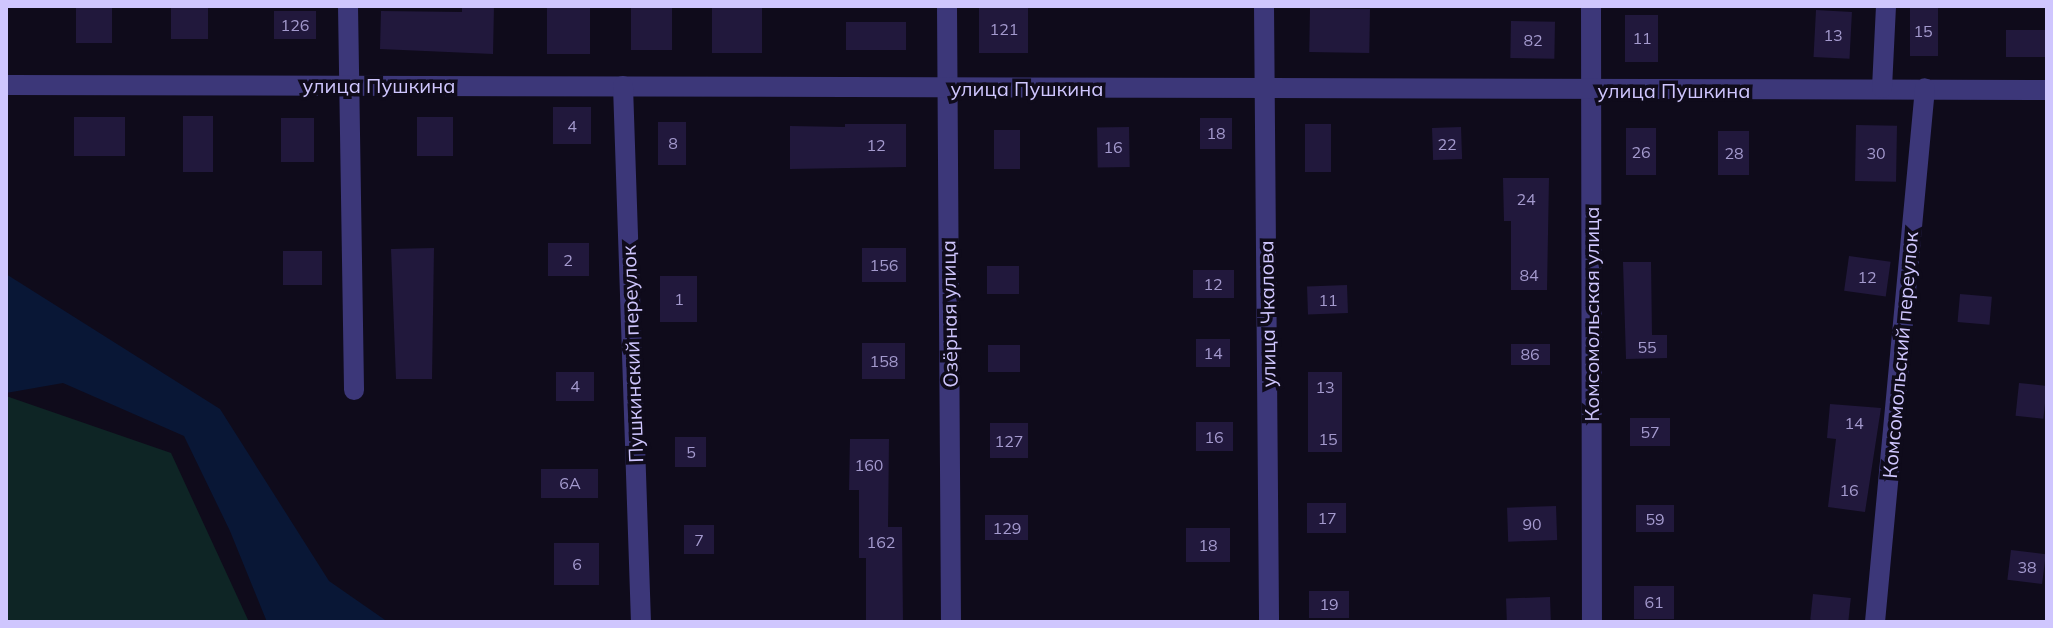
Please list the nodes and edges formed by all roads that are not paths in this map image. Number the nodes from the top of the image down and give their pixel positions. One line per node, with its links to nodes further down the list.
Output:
1 (348, 6): 6 (street)
2 (947, 6): 9 (street, Озёрная улица)
3 (1264, 6): 12 (street, улица Чкалова)
4 (1591, 6): 14 (street, Комсомольская улица)
5 (1886, 6): 10 (street)
6 (351, 84): 7 (street, улица Пушкина); 8 (street, улица Пушкина); 15 (street)
7 (6, 85)
8 (623, 86): 9 (street, улица Пушкина); 16 (street, Пушкинский переулок)
9 (947, 88): 12 (street, улица Пушкина); 17 (street, Озёрная улица)
10 (1882, 88): 11 (street, улица Пушкина); 14 (street, улица Пушкина)
11 (1925, 88): 13 (street, улица Пушкина); 20 (street, Комсомольский переулок)
12 (1264, 89): 14 (street, улица Пушкина); 18 (street, улица Чкалова)
13 (2047, 90)
14 (1591, 91): 19 (street, Комсомольская улица)
15 (354, 390)
16 (641, 622)
17 (951, 622)
18 (1269, 622)
19 (1592, 622)
20 (1875, 622)

